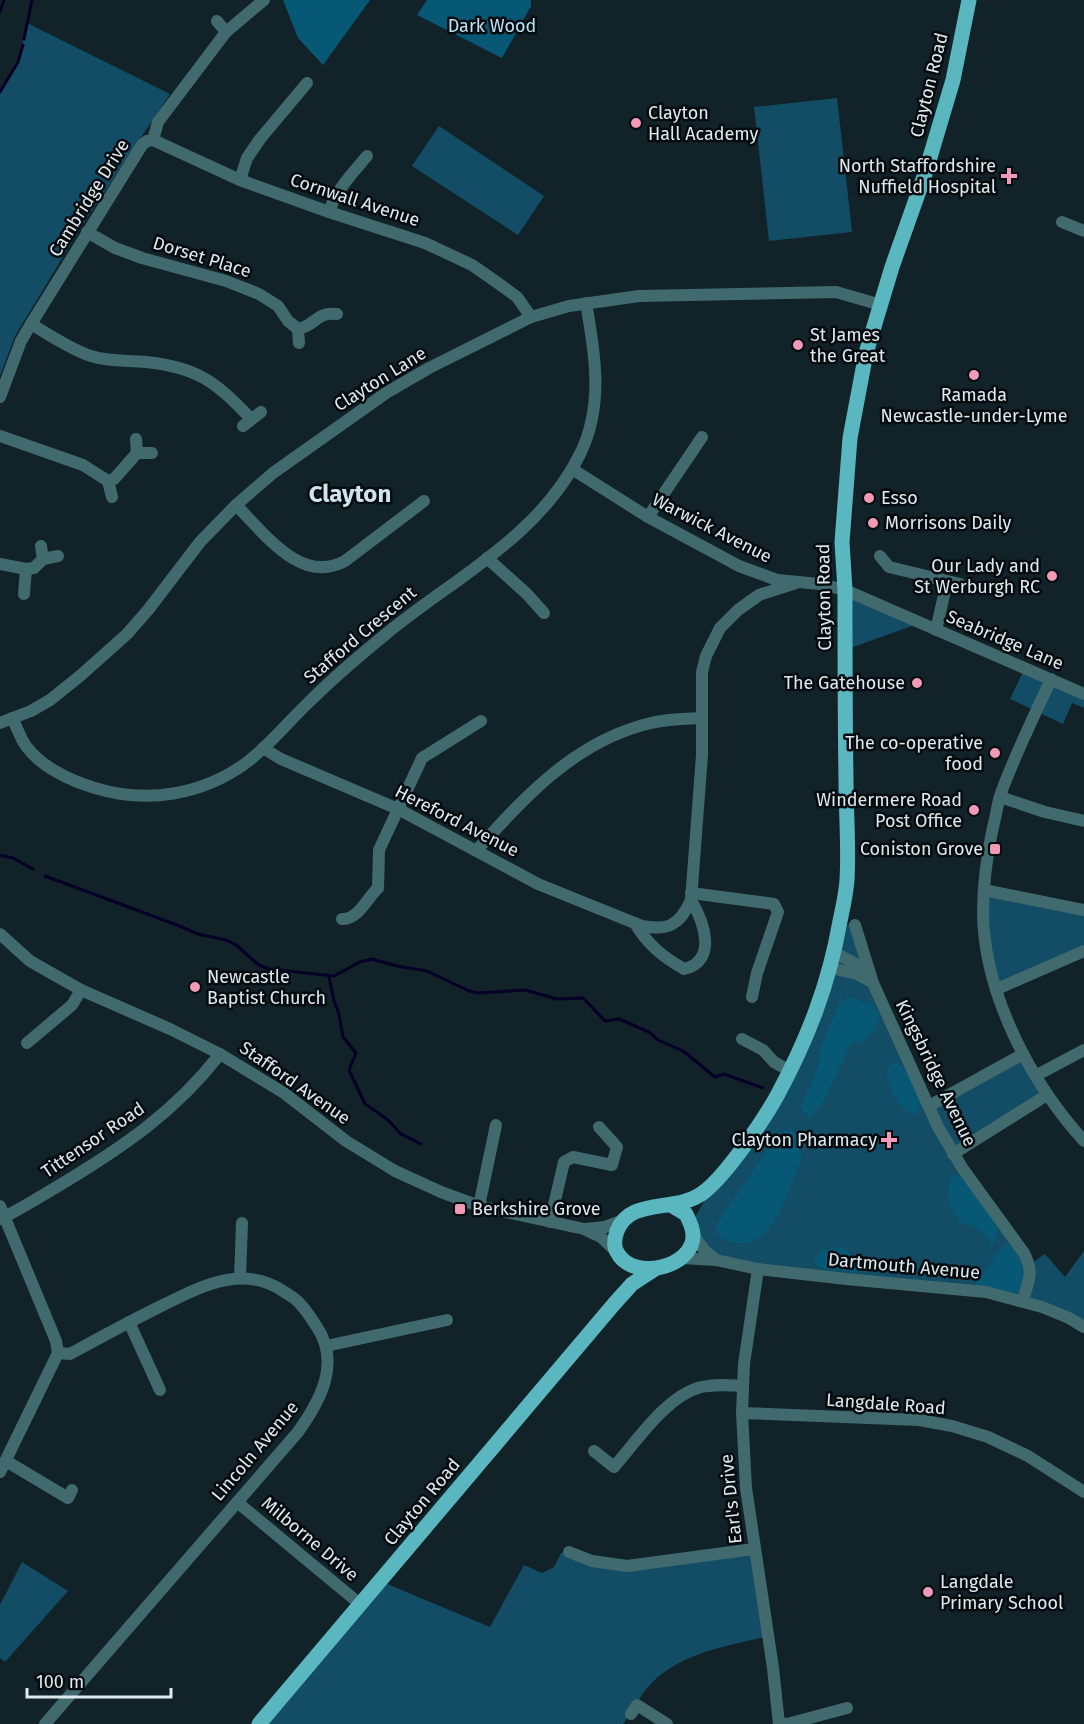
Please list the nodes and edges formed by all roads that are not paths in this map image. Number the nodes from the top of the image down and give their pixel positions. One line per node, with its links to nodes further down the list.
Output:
1 (264, 0): 4 (street, Cambridge Drive)
2 (969, 0): 15 (main road, Clayton Road)
3 (217, 21): 4 (street)
4 (226, 32): 6 (street, Cambridge Drive)
5 (308, 84): 8 (street)
6 (153, 140): 8 (street, Cornwall Avenue); 12 (street, Cambridge Drive)
7 (369, 156): 9 (street)
8 (240, 180): 9 (street, Cornwall Avenue)
9 (329, 212): 18 (street, Cornwall Avenue)
10 (1062, 222): 11 (street)
11 (1084, 231)
12 (87, 232): 19 (street, Cambridge Drive); 20 (street, Dorset Place)
13 (324, 302): 17 (street)
14 (586, 303): 15 (street, Clayton Lane); 18 (street, Clayton Lane); 29 (street, Stafford Crescent)
15 (880, 305): 46 (main road, Clayton Road)
16 (337, 314): 17 (street)
17 (322, 315): 20 (street)
18 (531, 317): 33 (street, Clayton Lane)
19 (31, 324): 22 (street, Cambridge Drive); 23 (street)
20 (298, 329): 21 (street)
21 (298, 343)
22 (0, 397)
23 (252, 419)
24 (0, 436): 30 (street)
25 (702, 437): 34 (street)
26 (136, 439): 27 (street)
27 (137, 453): 28 (street); 30 (street)
28 (152, 453)
29 (572, 469): 34 (street, Warwick Avenue); 38 (street, Stafford Crescent)
30 (108, 481): 31 (street)
31 (112, 497)
32 (424, 501): 33 (street)
33 (236, 505): 53 (street, Clayton Lane)
34 (648, 517): 42 (street, Warwick Avenue)
35 (41, 546): 39 (street)
36 (58, 556): 39 (street)
37 (880, 556): 43 (street)
38 (487, 558): 49 (street); 57 (street, Stafford Crescent)
39 (43, 559): 41 (street)
40 (0, 564): 41 (street)
41 (26, 569): 47 (street)
42 (759, 574): 44 (street, Warwick Avenue); 48 (street)
43 (947, 582): 45 (street); 50 (street)
44 (796, 583): 46 (street, Warwick Avenue); 48 (street)
45 (960, 584)
46 (845, 590): 50 (street, Seabridge Lane); 70 (main road, Clayton Road)
47 (24, 594)
48 (759, 595): 54 (street)
49 (544, 613)
50 (936, 630): 51 (street, Seabridge Lane)
51 (1051, 679): 52 (street, Seabridge Lane); 58 (street)
52 (1084, 694)
53 (12, 718): 56 (street, Clayton Lane); 57 (street, Stafford Crescent)
54 (701, 718): 61 (street); 63 (street)
55 (481, 721): 59 (street)
56 (0, 723)
57 (263, 748): 59 (street, Hereford Avenue)
58 (1000, 797): 60 (street); 62 (street)
59 (398, 809): 61 (street, Hereford Avenue); 65 (street)
60 (1084, 821)
61 (477, 850): 66 (street, Hereford Avenue)
62 (984, 890): 64 (street); 72 (street)
63 (691, 896): 66 (street, Hereford Avenue); 66 (street); 74 (street)
64 (1084, 910)
65 (342, 919)
66 (635, 923)
67 (855, 926): 71 (street, Kingsbridge Avenue)
68 (0, 934): 73 (street, Stafford Avenue)
69 (1084, 951): 72 (street)
70 (833, 960): 71 (street, Kingsbridge Avenue); 80 (main road, Clayton Road)
71 (873, 983): 83 (street, Kingsbridge Avenue)
72 (997, 989): 79 (street)
73 (81, 990): 76 (street); 78 (street, Stafford Avenue)
74 (752, 997)
75 (742, 1039): 80 (street)
76 (27, 1043)
77 (1084, 1050): 81 (street)
78 (220, 1054): 90 (street, Stafford Avenue); 91 (street, Tittensor Road)
79 (1023, 1054): 81 (street); 83 (street)
80 (790, 1071): 88 (main road, Clayton Road)
81 (1036, 1076): 82 (street)
82 (1047, 1095): 86 (street); 87 (street)
83 (929, 1106): 87 (street, Kingsbridge Avenue)
84 (496, 1125): 90 (street)
85 (599, 1127): 93 (street)
86 (1084, 1141)
87 (953, 1154): 103 (street, Kingsbridge Avenue)
88 (717, 1179): 89 (main road, Clayton Road); 96 (main road, Clayton Road)
89 (671, 1205): 92 (main road); 96 (main road)
90 (479, 1206): 93 (street, Stafford Avenue)
91 (2, 1213): 109 (street)
92 (624, 1220): 95 (street, Stafford Avenue); 97 (main road)
93 (550, 1222): 95 (street, Stafford Avenue)
94 (242, 1223): 102 (street)
95 (584, 1229): 97 (street, Stafford Avenue)
96 (692, 1230): 98 (main road); 99 (street)
97 (618, 1253): 100 (main road); 104 (main road, Clayton Road)
98 (682, 1258): 99 (street, Dartmouth Avenue); 100 (main road)
99 (716, 1260): 101 (street, Dartmouth Avenue)
100 (655, 1269): 104 (main road, Clayton Road)
101 (758, 1269): 103 (street, Dartmouth Avenue); 110 (street, Earl's Drive)
102 (240, 1278): 106 (street, Lincoln Avenue); 108 (street, Lincoln Avenue)
103 (1023, 1300): 107 (street, Dartmouth Avenue)
104 (614, 1304): 120 (main road, Clayton Road)
105 (447, 1320): 108 (street)
106 (129, 1322): 109 (street, Lincoln Avenue); 111 (street)
107 (1084, 1327)
108 (326, 1346): 117 (street, Lincoln Avenue)
109 (58, 1353): 114 (street)
110 (743, 1386): 112 (street, Earl's Drive); 113 (street)
111 (160, 1390)
112 (742, 1413): 116 (street, Langdale Road); 118 (street, Earl's Drive)
113 (594, 1450)
114 (3, 1467): 115 (street)
115 (72, 1490)
116 (1084, 1492)
117 (237, 1502): 120 (street, Milborne Drive); 124 (street, Lincoln Avenue)
118 (754, 1549): 119 (street); 123 (street, Earl's Drive)
119 (569, 1552)
120 (360, 1604): 125 (main road, Clayton Road)
121 (847, 1708): 123 (street)
122 (631, 1714): 126 (street)
123 (779, 1723)
124 (45, 1724)
125 (259, 1724)
126 (667, 1724)

